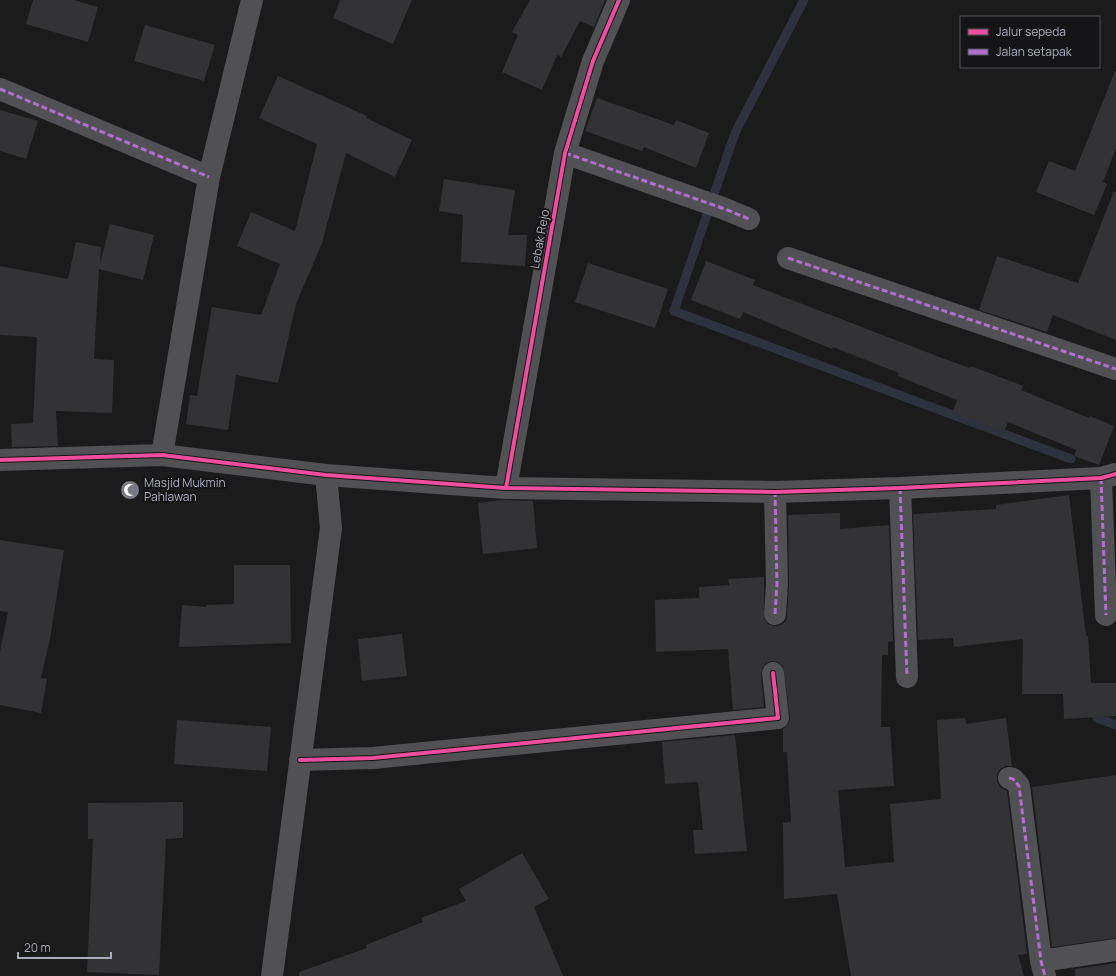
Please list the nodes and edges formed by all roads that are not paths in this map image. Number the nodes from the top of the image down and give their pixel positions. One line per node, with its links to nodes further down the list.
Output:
1 (252, 0): 5 (street)
2 (619, 0): 4 (street, Lebak Rejo)
3 (0, 89): 5 (street)
4 (565, 153): 6 (street); 13 (street, Lebak Rejo)
5 (209, 177): 9 (street)
6 (749, 219)
7 (788, 258): 8 (street)
8 (1116, 369)
9 (162, 455): 10 (street); 11 (street)
10 (0, 460)
11 (326, 475): 13 (street); 20 (street)
12 (1109, 476): 14 (street); 17 (street)
13 (506, 488): 15 (street)
14 (900, 488): 15 (street); 19 (street)
15 (775, 492): 16 (street)
16 (775, 614)
17 (1106, 615)
18 (773, 673): 20 (street)
19 (907, 677)
20 (300, 760): 24 (street)
21 (1009, 778): 23 (street)
22 (1116, 950): 23 (street)
23 (1043, 969)
24 (272, 976)

